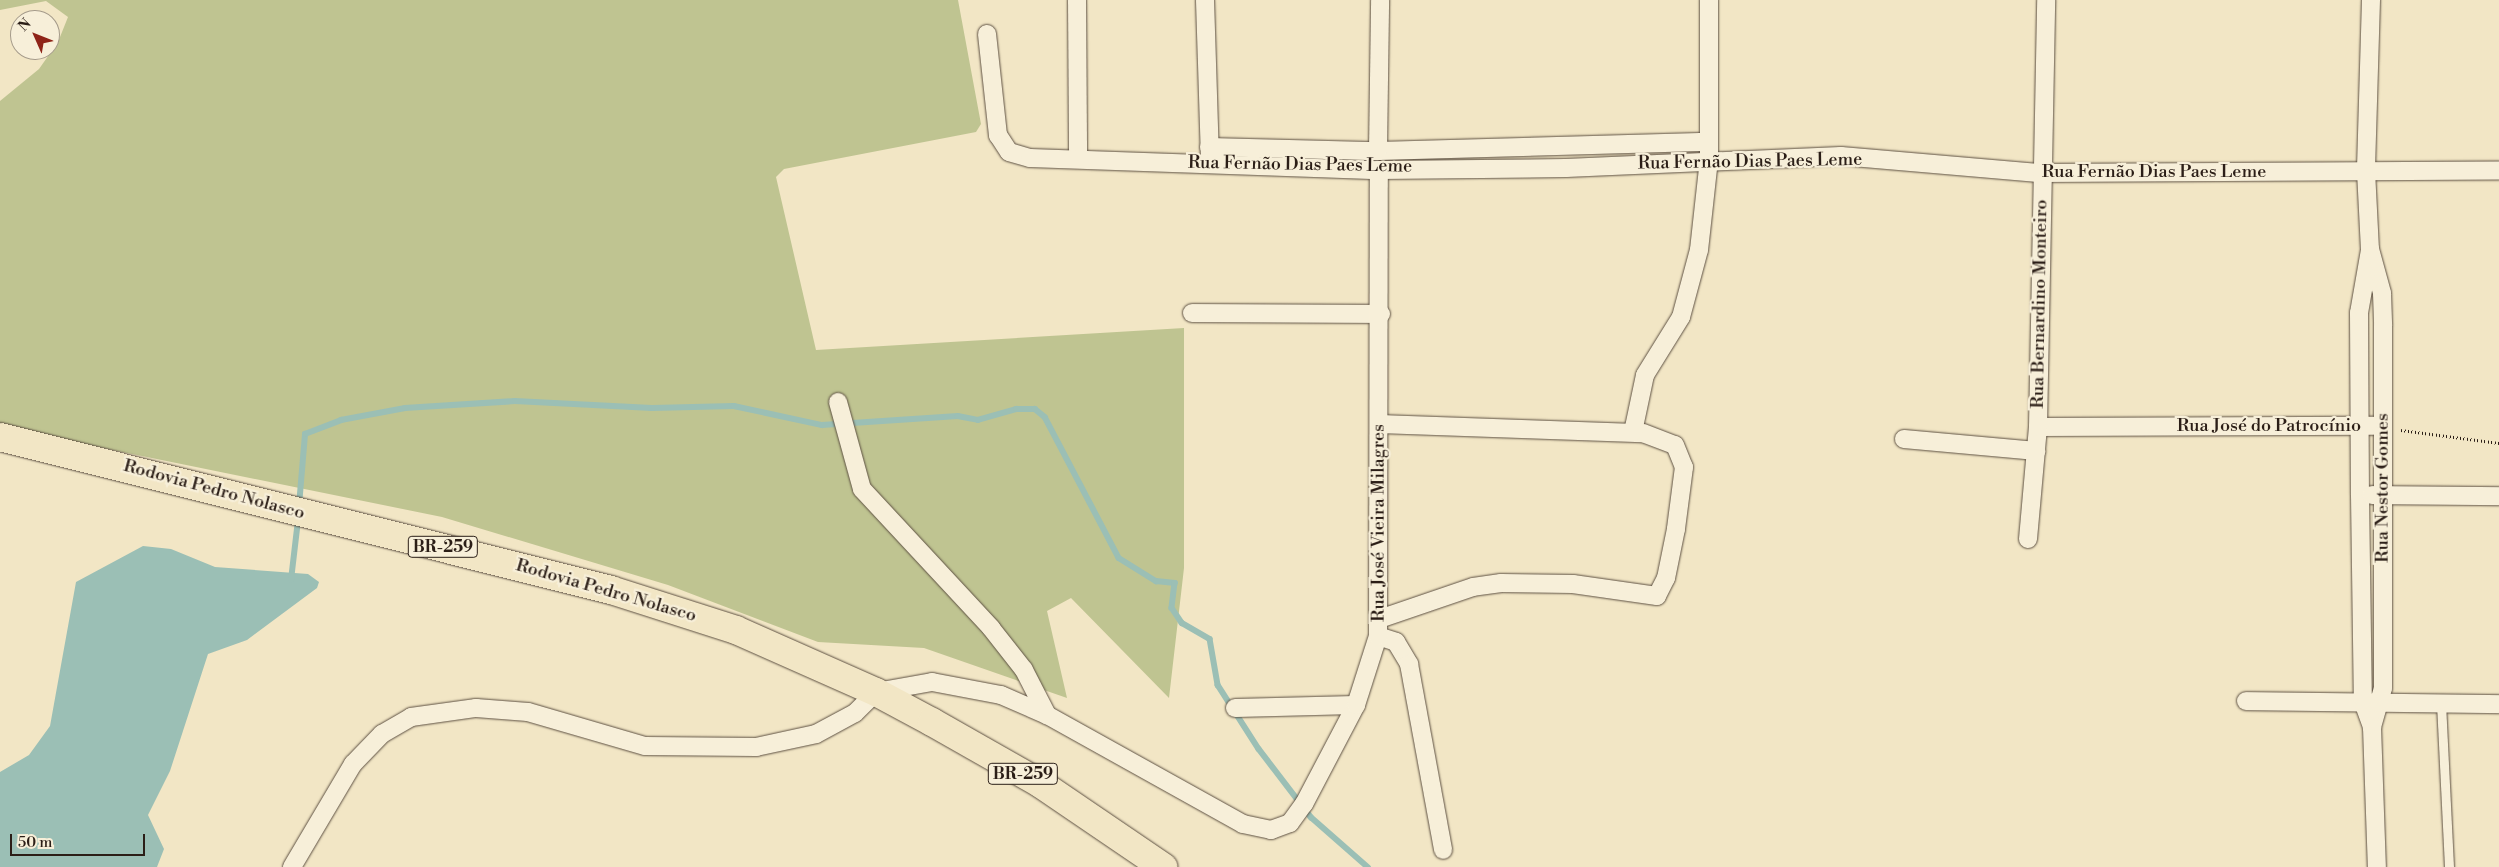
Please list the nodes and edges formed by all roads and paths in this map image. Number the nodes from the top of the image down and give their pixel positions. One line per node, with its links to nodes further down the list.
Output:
1 (1077, 0): 11 (street)
2 (1206, 0): 10 (street)
3 (1380, 0): 9 (street)
4 (1709, 0): 8 (street)
5 (2046, 0): 16 (street, Rua Bernardino Monteiro)
6 (2371, 0): 14 (street, Rua Nestor Gomes)
7 (987, 34): 11 (street, Rua Fernão Dias Paes Leme)
8 (1709, 142): 9 (street); 12 (street)
9 (1378, 151): 10 (street)
10 (1210, 155): 11 (street, Rua Fernão Dias Paes Leme); 13 (street, Rua Fernão Dias Paes Leme)
11 (1078, 160)
12 (1709, 160): 13 (street, Rua Fernão Dias Paes Leme); 16 (street, Rua Fernão Dias Paes Leme); 25 (street)
13 (1379, 170): 19 (street, Rua José Vieira Milagres)
14 (2366, 171): 15 (street, Rua Fernão Dias Paes Leme); 16 (street, Rua Fernão Dias Paes Leme); 17 (street, Rua Nestor Gomes)
15 (2499, 171)
16 (2041, 173): 24 (street, Rua Bernardino Monteiro)
17 (2370, 249): 22 (street, Rua Nestor Gomes); 23 (street, Rua Nestor Gomes)
18 (1192, 313): 19 (street)
19 (1382, 314): 21 (street, Rua José Vieira Milagres)
20 (838, 402): 43 (street)
21 (1379, 424): 25 (street); 34 (street, Rua José Vieira Milagres)
22 (2361, 425): 23 (street, Rua José do Patrocínio); 24 (street, Rua José do Patrocínio); 30 (street, Rua Nestor Gomes)
23 (2382, 427): 28 (path, Rua José do Patrocínio); 31 (street, Rua Nestor Gomes)
24 (2038, 428): 29 (street, Rua Bernardino Monteiro)
25 (1633, 432): 34 (street)
26 (0, 436): 35 (highway, Rodovia Pedro Nolasco / BR-259)
27 (1904, 439): 29 (street)
28 (2499, 443)
29 (2036, 451): 33 (street, Rua Bernardino Monteiro)
30 (2360, 495): 31 (street); 37 (street, Rua Nestor Gomes)
31 (2382, 495): 32 (street); 38 (street, Rua Nestor Gomes)
32 (2499, 496)
33 (2028, 539)
34 (1379, 627): 41 (street, Rua José Vieira Milagres); 45 (street)
35 (876, 692): 43 (street, Rua José Vieira Milagres); 46 (street); 47 (highway, Rodovia Pedro Nolasco / BR-259)
36 (2246, 700): 37 (street)
37 (2363, 702): 38 (street); 44 (street, Rua Nestor Gomes)
38 (2382, 702): 39 (street); 44 (street, Rua Nestor Gomes)
39 (2441, 702): 40 (street); 49 (lane)
40 (2499, 704)
41 (1356, 705): 42 (street); 43 (street, Rua José Vieira Milagres)
42 (1235, 708)
43 (1047, 715)
44 (2372, 726): 48 (street, Rua Nestor Gomes)
45 (1443, 850)
46 (292, 867)
47 (1163, 867)
48 (2377, 867)
49 (2449, 867)

